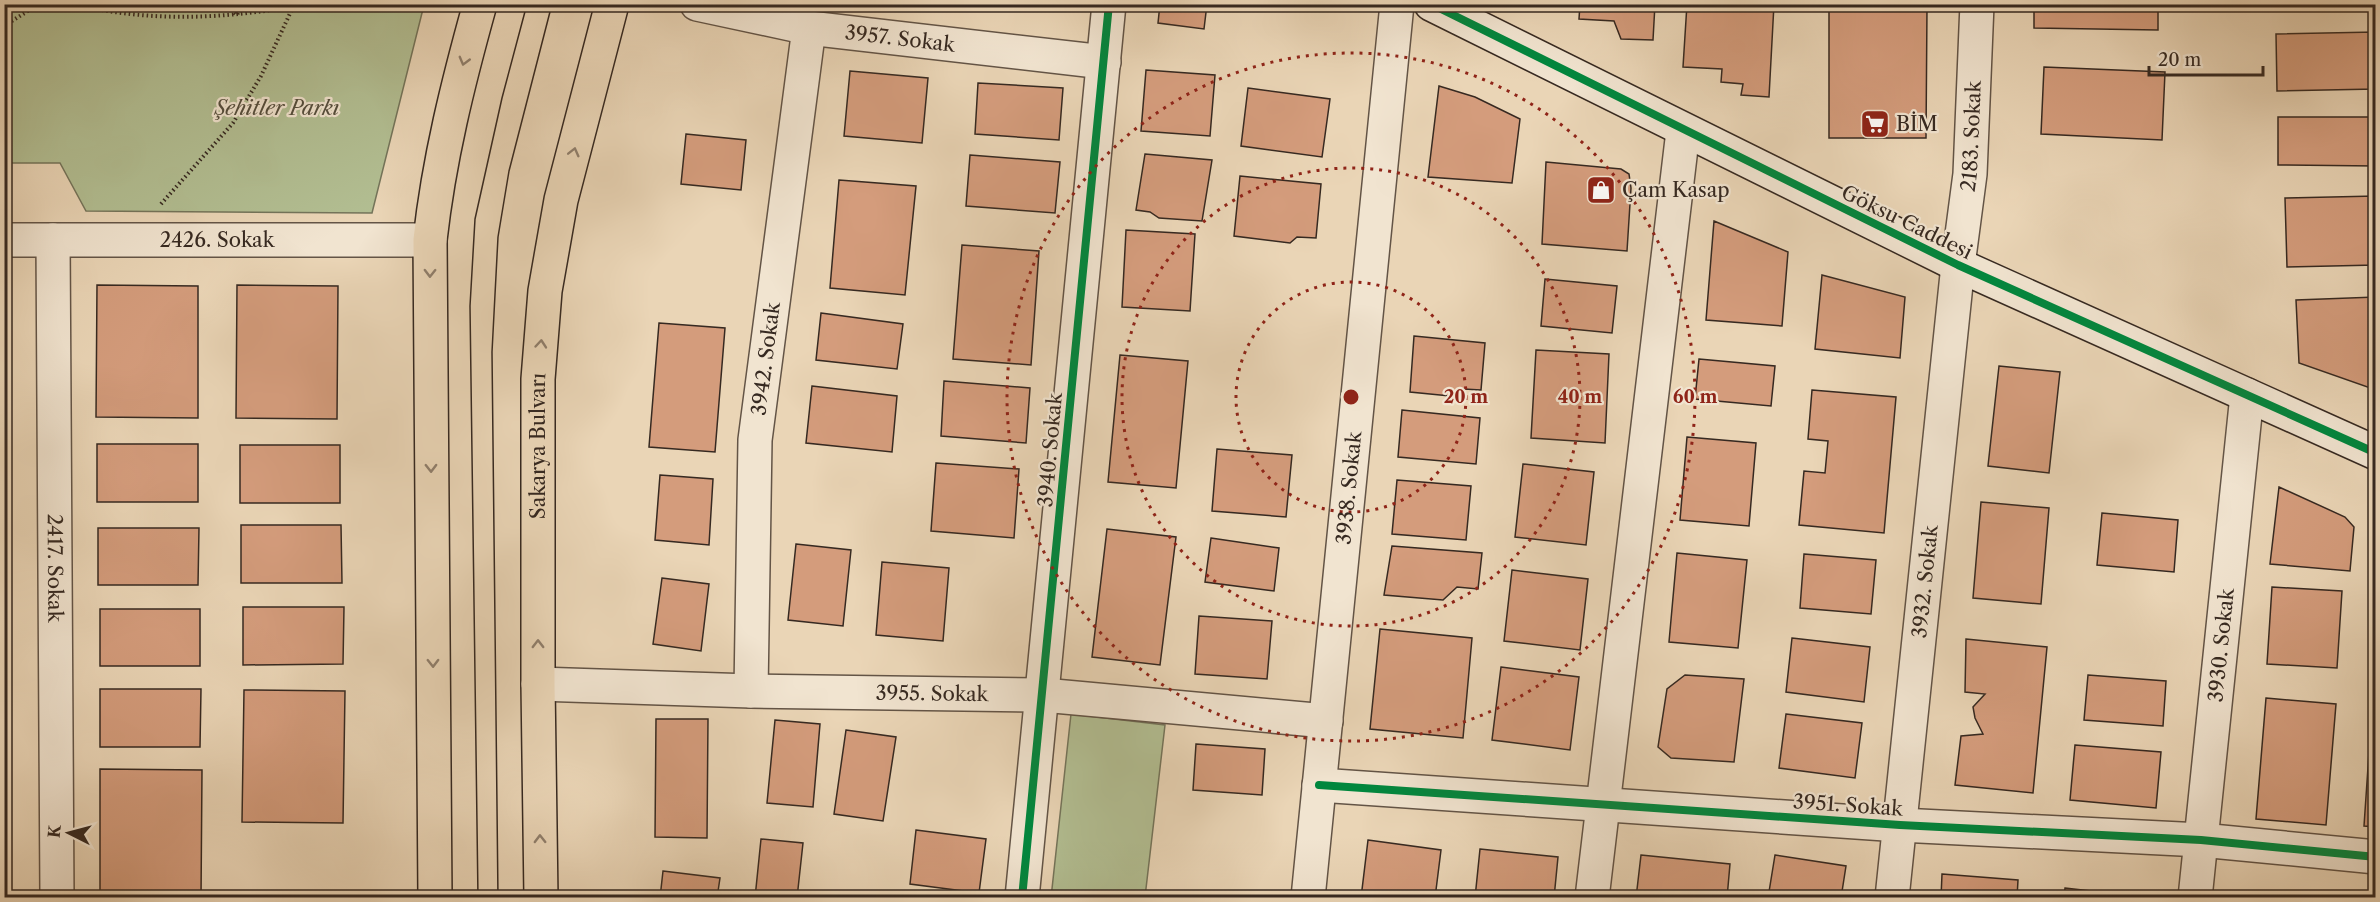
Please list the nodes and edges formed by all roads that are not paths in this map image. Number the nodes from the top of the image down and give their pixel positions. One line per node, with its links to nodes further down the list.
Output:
1 (480, 4): 14 (main road, one-way to 14)
2 (612, 4): 18 (main road, Sakarya Bulvarı, one-way to 2)
3 (697, 4): 9 (street, 3957. Sokak)
4 (1109, 4): 10 (street, 3940. Sokak)
5 (1397, 4): 21 (street, 3938. Sokak)
6 (1431, 4): 8 (street, Göksu Caddesi)
7 (1977, 4): 15 (street, 2183. Sokak)
8 (1466, 14): 11 (street, Göksu Caddesi)
9 (810, 28): 10 (street, 3957. Sokak); 19 (street, 3942. Sokak)
10 (1104, 62): 20 (street, 3940. Sokak)
11 (1683, 131): 15 (street, Göksu Caddesi); 23 (street)
12 (4, 240): 13 (street, 2426. Sokak)
13 (53, 240): 14 (street, 2426. Sokak); 27 (street, 2417. Sokak)
14 (430, 240): 28 (main road, one-way to 28)
15 (1958, 266): 16 (street, Göksu Caddesi); 24 (street, 3932. Sokak)
16 (2247, 395): 17 (street, Göksu Caddesi); 25 (street, 3930. Sokak)
17 (2376, 453)
18 (538, 684): 19 (street, 3955. Sokak); 29 (main road, Sakarya Bulvarı, one-way to 18)
19 (751, 691): 20 (street, 3955. Sokak)
20 (1043, 695): 21 (street, 3955. Sokak); 30 (street, 3940. Sokak)
21 (1326, 721): 22 (street, 3938. Sokak)
22 (1319, 785): 23 (street, 3951. Sokak); 31 (street, 3938. Sokak)
23 (1603, 806): 24 (street, 3951. Sokak); 32 (street)
24 (1900, 825): 25 (street, 3951. Sokak); 33 (street, 3932. Sokak)
25 (2201, 840): 26 (street, 3951. Sokak); 34 (street, 3930. Sokak)
26 (2376, 857)
27 (57, 897)
28 (435, 897)
29 (542, 897)
30 (1022, 897)
31 (1308, 897)
32 (1592, 897)
33 (1892, 897)
34 (2195, 897)

